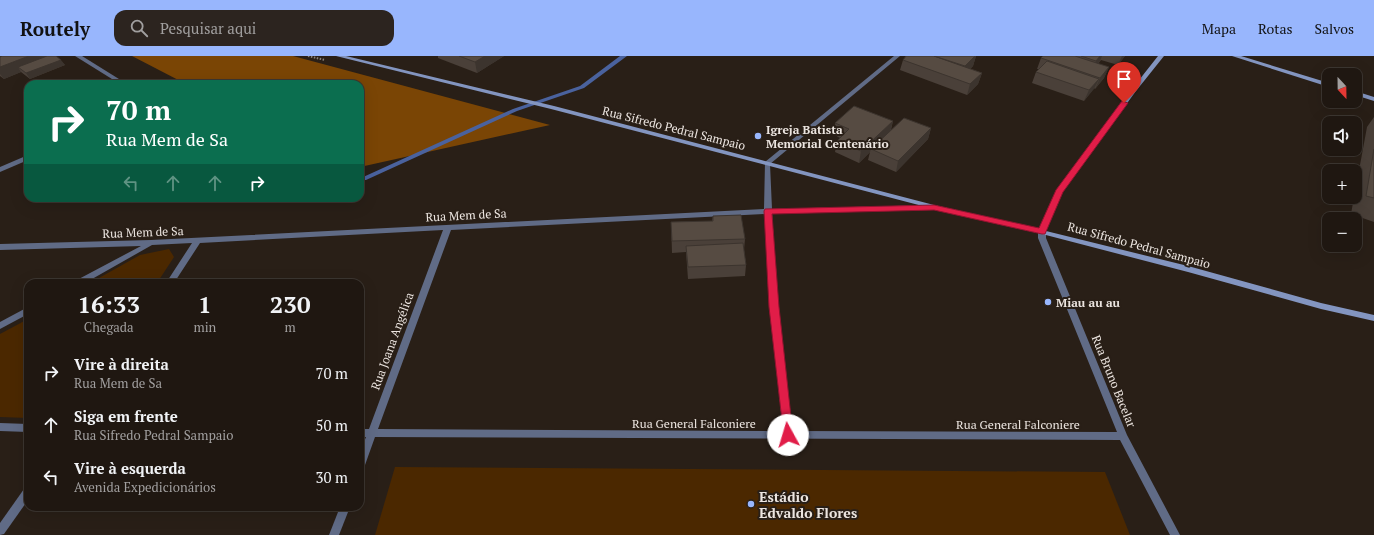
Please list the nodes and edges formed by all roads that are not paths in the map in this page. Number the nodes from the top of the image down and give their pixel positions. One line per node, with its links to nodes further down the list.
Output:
1 (78, 56): 6 (street)
2 (339, 56): 11 (street, Rua Sifredo Pedral Sampaio)
3 (897, 56): 11 (street)
4 (1162, 56): 16 (street)
5 (1235, 56): 7 (street)
6 (117, 80)
7 (1322, 83)
8 (1362, 95): 9 (street)
9 (1374, 99)
10 (24, 159): 12 (street)
11 (768, 163): 13 (street, Rua Sifredo Pedral Sampaio); 14 (street)
12 (0, 170)
13 (934, 207): 14 (street, Rua Mem de Sa); 16 (street, Rua Sifredo Pedral Sampaio)
14 (768, 211): 15 (street, Rua Mem de Sa); 29 (street)
15 (448, 227): 17 (street, Rua Mem de Sa); 28 (street, Rua Joana Angélica)
16 (1042, 232): 23 (street, Rua Sifredo Pedral Sampaio); 30 (street, Rua Bruno Bacelar)
17 (198, 240): 18 (street, Rua Mem de Sa); 21 (street)
18 (151, 243): 19 (street, Rua Mem de Sa); 20 (street)
19 (0, 247)
20 (85, 279)
21 (173, 279)
22 (24, 312): 24 (street)
23 (1374, 318)
24 (0, 326)
25 (0, 427): 26 (street)
26 (24, 428)
27 (364, 433): 28 (street, Rua General Falconiere)
28 (372, 433): 29 (street, Rua General Falconiere); 31 (street, Rua Joana Angélica)
29 (788, 435): 30 (street, Rua General Falconiere)
30 (1123, 436): 36 (street, Rua Bruno Bacelar)
31 (364, 454)
32 (24, 498): 34 (street)
33 (343, 511): 35 (street)
34 (0, 531)
35 (334, 535)
36 (1175, 535)

